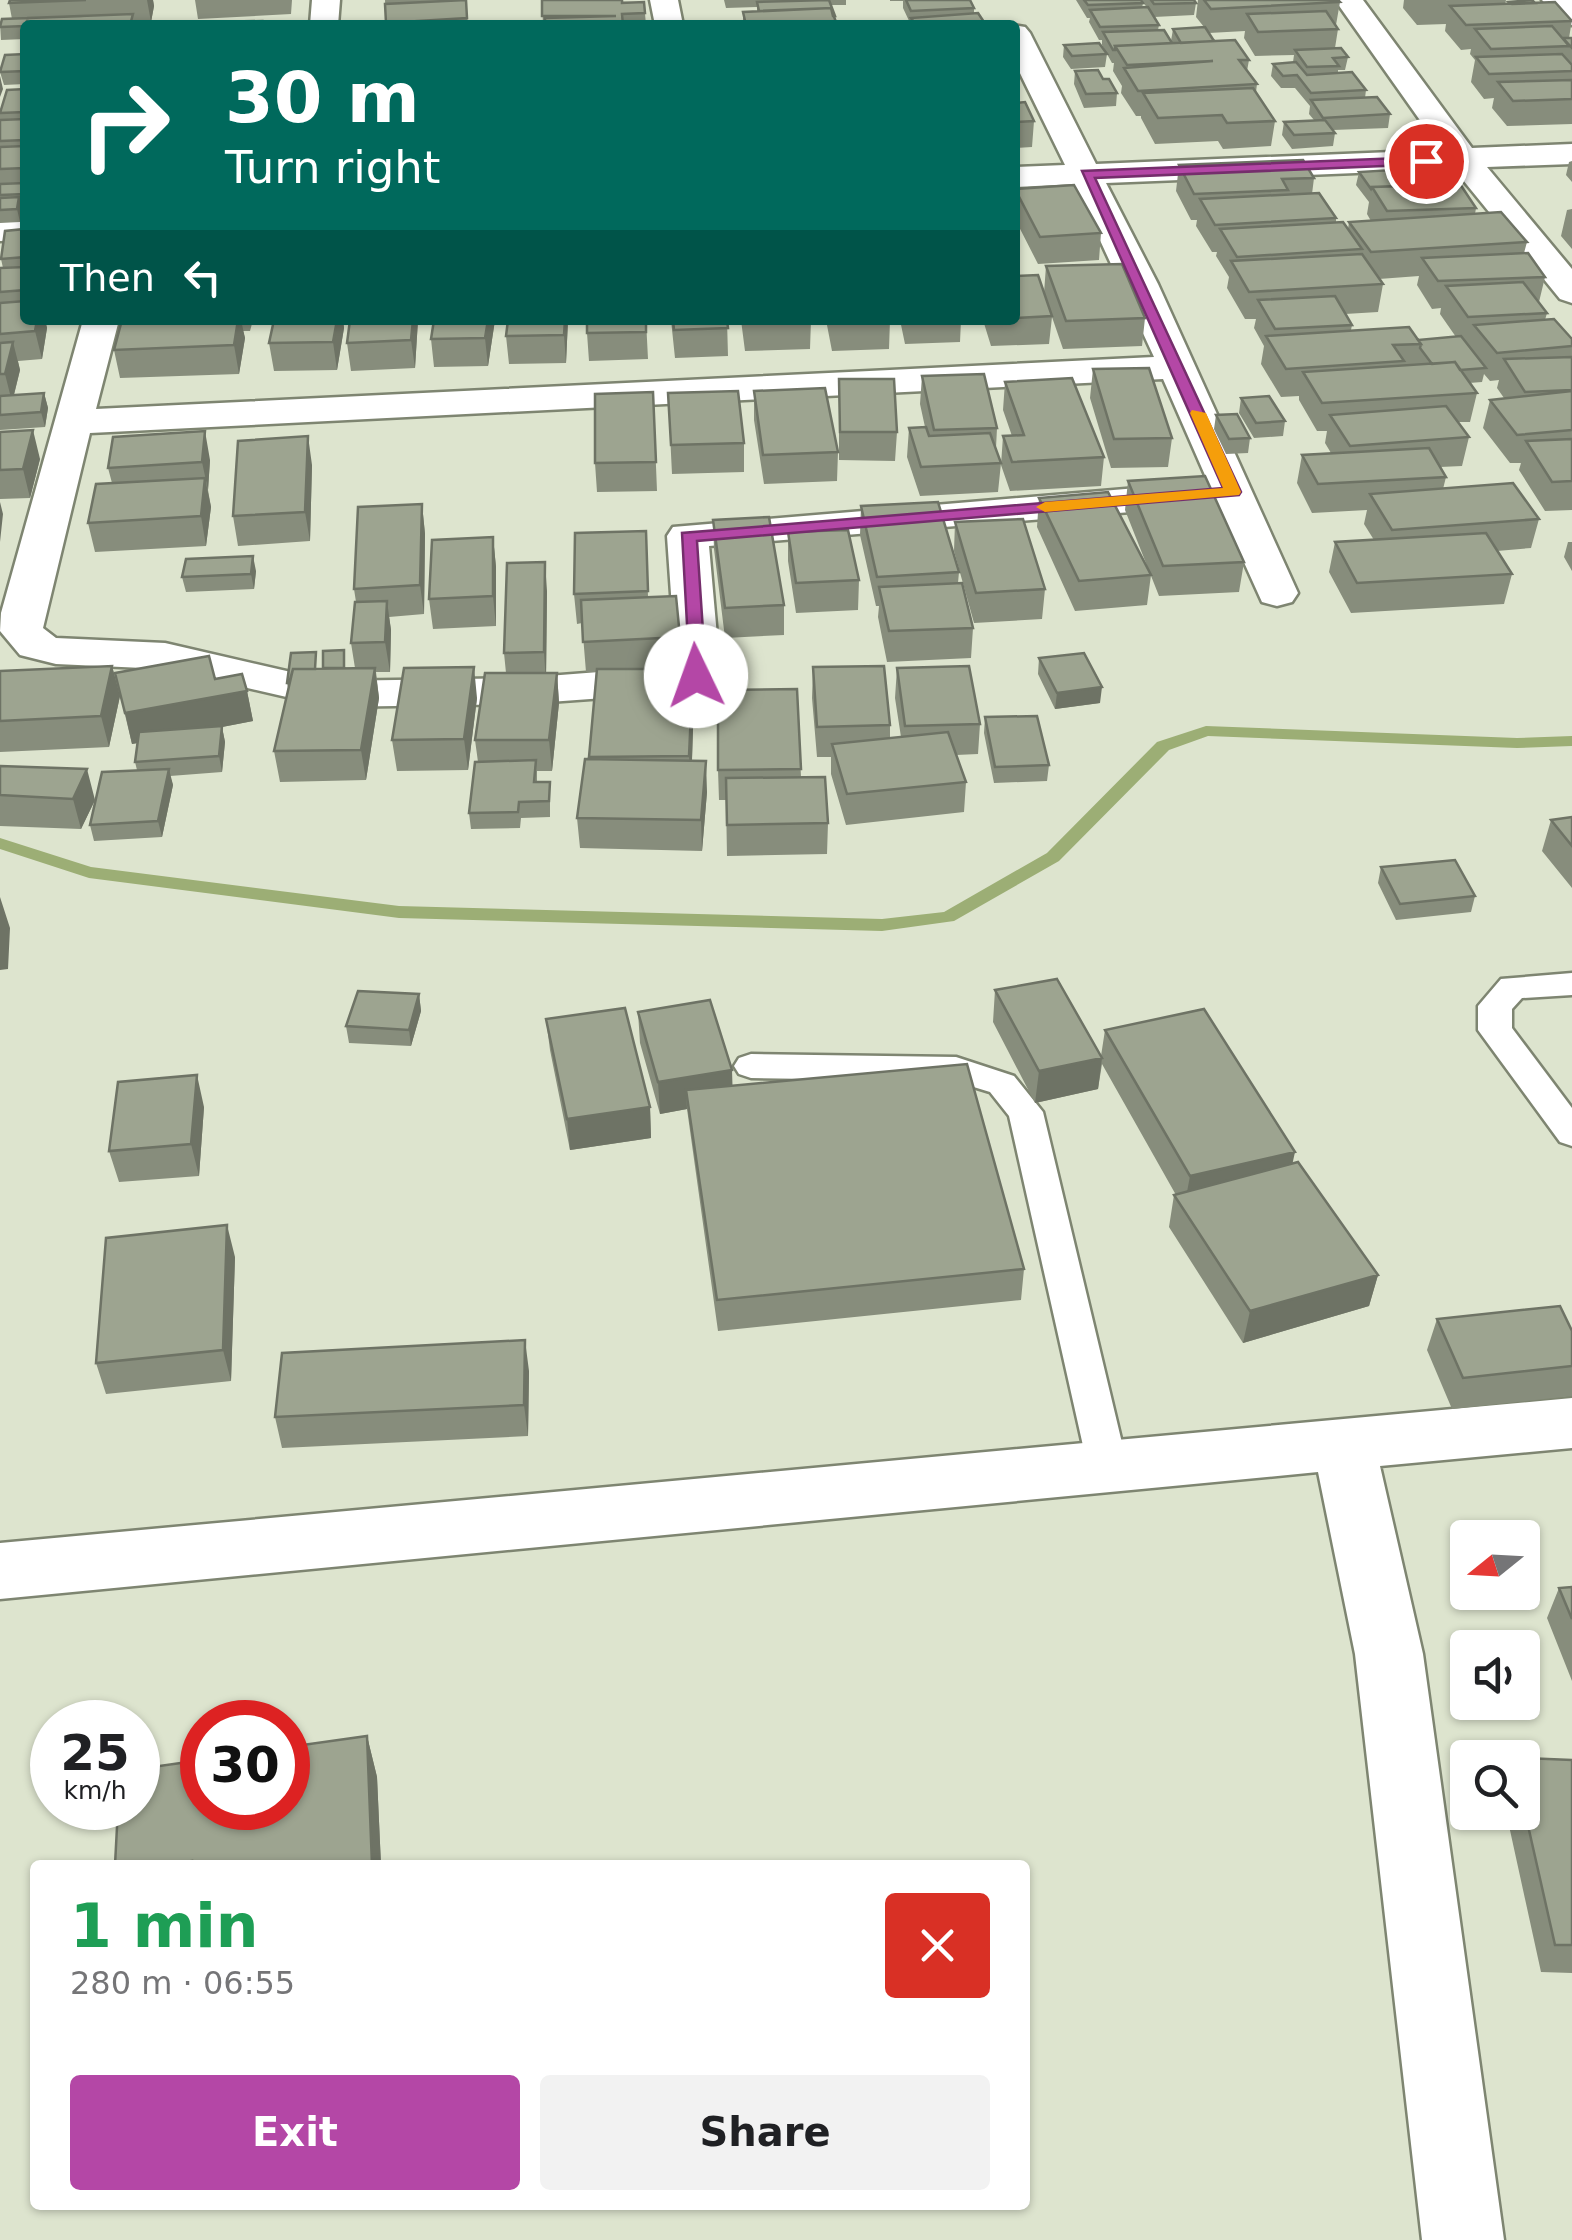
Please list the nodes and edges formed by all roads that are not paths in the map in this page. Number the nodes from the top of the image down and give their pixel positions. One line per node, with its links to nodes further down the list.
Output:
1 (1349, 0): 6 (street)
2 (1556, 0): 3 (street)
3 (1572, 16)
4 (1020, 43): 7 (street)
5 (1572, 154): 6 (street)
6 (1464, 160): 7 (street); 9 (street)
7 (1086, 174): 8 (street); 11 (street)
8 (1020, 177)
9 (1572, 292)
10 (100, 325): 12 (street)
11 (1177, 366): 12 (street); 13 (street)
12 (75, 422): 13 (street)
13 (1233, 492): 14 (street)
14 (1277, 594)
15 (1572, 984): 17 (lane)
16 (751, 1066): 20 (lane)
17 (1572, 1133)
18 (1572, 1423): 19 (street)
19 (1344, 1445): 20 (street); 22 (street)
20 (1108, 1468): 21 (street)
21 (0, 1571)
22 (1463, 2240)

